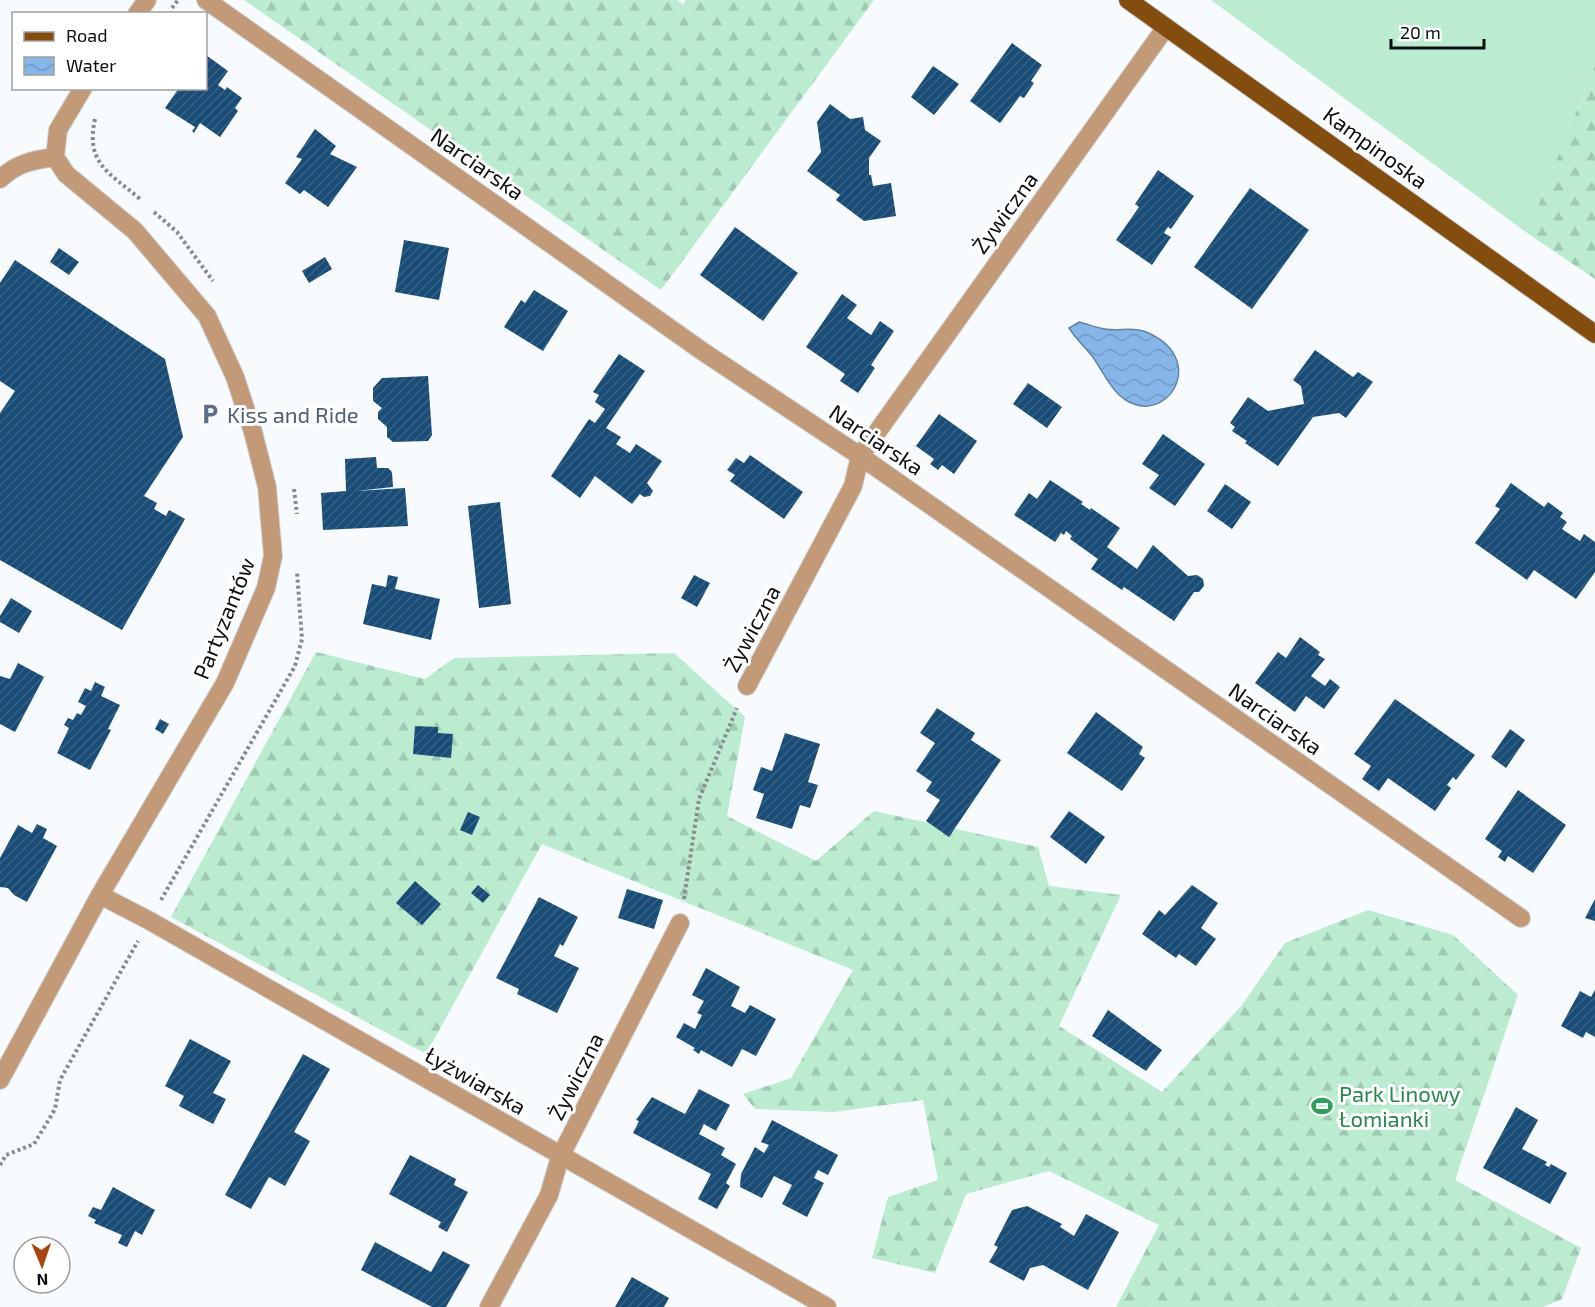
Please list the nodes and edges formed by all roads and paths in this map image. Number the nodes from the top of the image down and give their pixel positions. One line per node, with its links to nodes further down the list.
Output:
1 (206, 0): 12 (street, Narciarska)
2 (1128, 0): 3 (main road, Kampinoska)
3 (1166, 27): 11 (main road, Kampinoska); 12 (street, Żywiczna)
4 (82, 90): 6 (street)
5 (98, 111): 8 (path)
6 (55, 157): 7 (street); 17 (street, Partyzantów)
7 (3, 171)
8 (143, 202)
9 (151, 209): 10 (path)
10 (217, 287)
11 (1595, 334)
12 (860, 456): 16 (street, Żywiczna); 18 (street, Narciarska)
13 (293, 485): 14 (path)
14 (297, 517)
15 (297, 569): 19 (path)
16 (747, 686): 20 (path, Żywiczna)
17 (100, 896): 19 (street, Łyżwiarska); 21 (street, Partyzantów)
18 (1521, 918)
19 (150, 921): 22 (street, Łyżwiarska); 23 (path)
20 (680, 923): 22 (street, Żywiczna)
21 (0, 1080)
22 (560, 1157): 24 (street, Żywiczna); 25 (street, Łyżwiarska)
23 (0, 1165)
24 (489, 1307)
25 (828, 1307)

